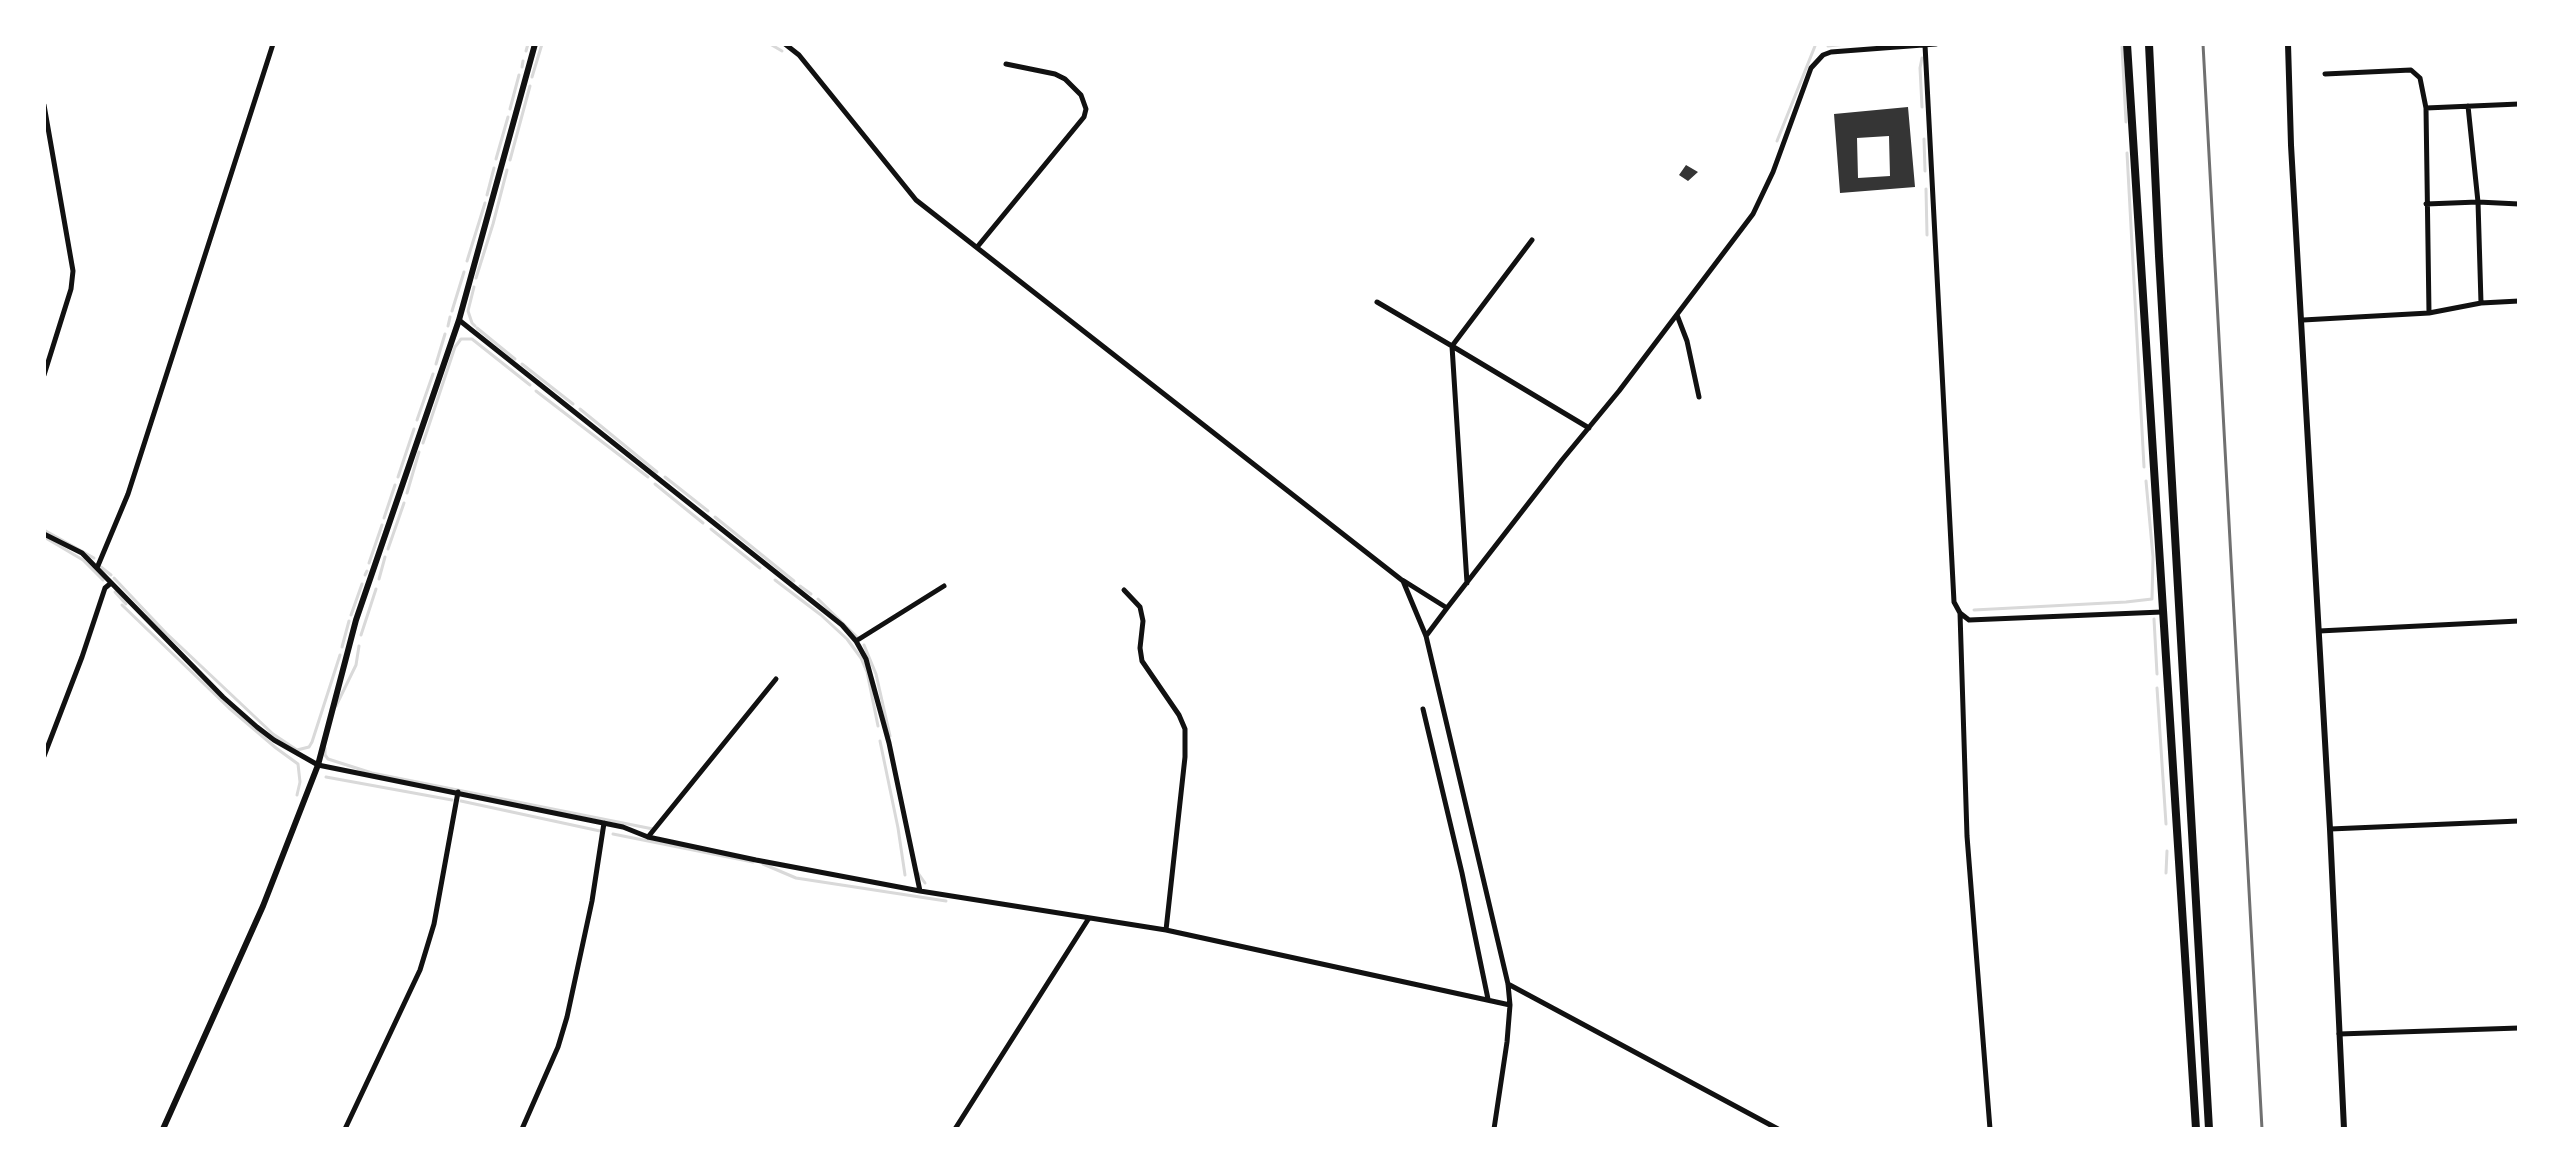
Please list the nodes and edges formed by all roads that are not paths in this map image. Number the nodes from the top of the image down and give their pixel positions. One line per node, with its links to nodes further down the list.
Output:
1 (273, 44): 32 (street)
2 (535, 44): 25 (street)
3 (785, 44): 19 (street)
4 (1936, 44): 8 (street)
5 (2127, 44): 39 (highway)
6 (2149, 44): 70 (highway)
7 (2288, 44): 26 (street)
8 (1925, 45): 24 (street); 40 (street)
9 (1006, 64): 19 (street)
10 (2325, 74): 14 (street)
11 (2519, 104): 13 (street)
12 (44, 105): 28 (street)
13 (2468, 106): 14 (street); 15 (street)
14 (2426, 108): 16 (street)
15 (2478, 202): 16 (street); 17 (street); 22 (street)
16 (2426, 204): 23 (street)
17 (2519, 204)
18 (1532, 240): 27 (street)
19 (978, 246): 33 (street)
20 (2519, 301): 22 (street)
21 (1377, 302): 27 (street)
22 (2481, 303): 23 (street)
23 (2429, 313): 26 (street)
24 (1676, 314): 29 (street); 30 (street)
25 (459, 320): 44 (street); 48 (street)
26 (2303, 320): 42 (street)
27 (1452, 346): 30 (street); 35 (street)
28 (44, 375)
29 (1699, 397)
30 (1589, 428): 35 (street)
31 (44, 534): 32 (street)
32 (97, 568): 34 (street)
33 (1403, 581): 38 (street); 43 (street)
34 (111, 583): 47 (street); 48 (street)
35 (1468, 584): 38 (street)
36 (944, 586): 44 (street)
37 (1124, 590): 56 (street)
38 (1447, 608): 43 (street)
39 (2162, 612): 40 (street); 69 (highway)
40 (1960, 613): 68 (street)
41 (2519, 621): 42 (street)
42 (2319, 631): 52 (street)
43 (1426, 636): 57 (street)
44 (856, 641): 54 (street)
45 (776, 679): 53 (street)
46 (1423, 709): 58 (street)
47 (44, 756)
48 (318, 765): 49 (street); 62 (street)
49 (458, 792): 51 (street); 63 (street)
50 (2519, 821): 52 (street)
51 (604, 823): 53 (street); 64 (street)
52 (2330, 829): 61 (street)
53 (648, 837): 54 (street)
54 (920, 891): 55 (street)
55 (1089, 918): 56 (street); 65 (street)
56 (1166, 930): 58 (street)
57 (1508, 984): 59 (street); 67 (street)
58 (1488, 999): 59 (street)
59 (1510, 1005): 66 (street)
60 (2519, 1028): 61 (street)
61 (2339, 1034): 71 (street)
62 (163, 1129)
63 (345, 1129)
64 (522, 1129)
65 (955, 1129)
66 (1494, 1129)
67 (1778, 1129)
68 (1990, 1129)
69 (2196, 1129)
70 (2209, 1129)
71 (2344, 1129)

